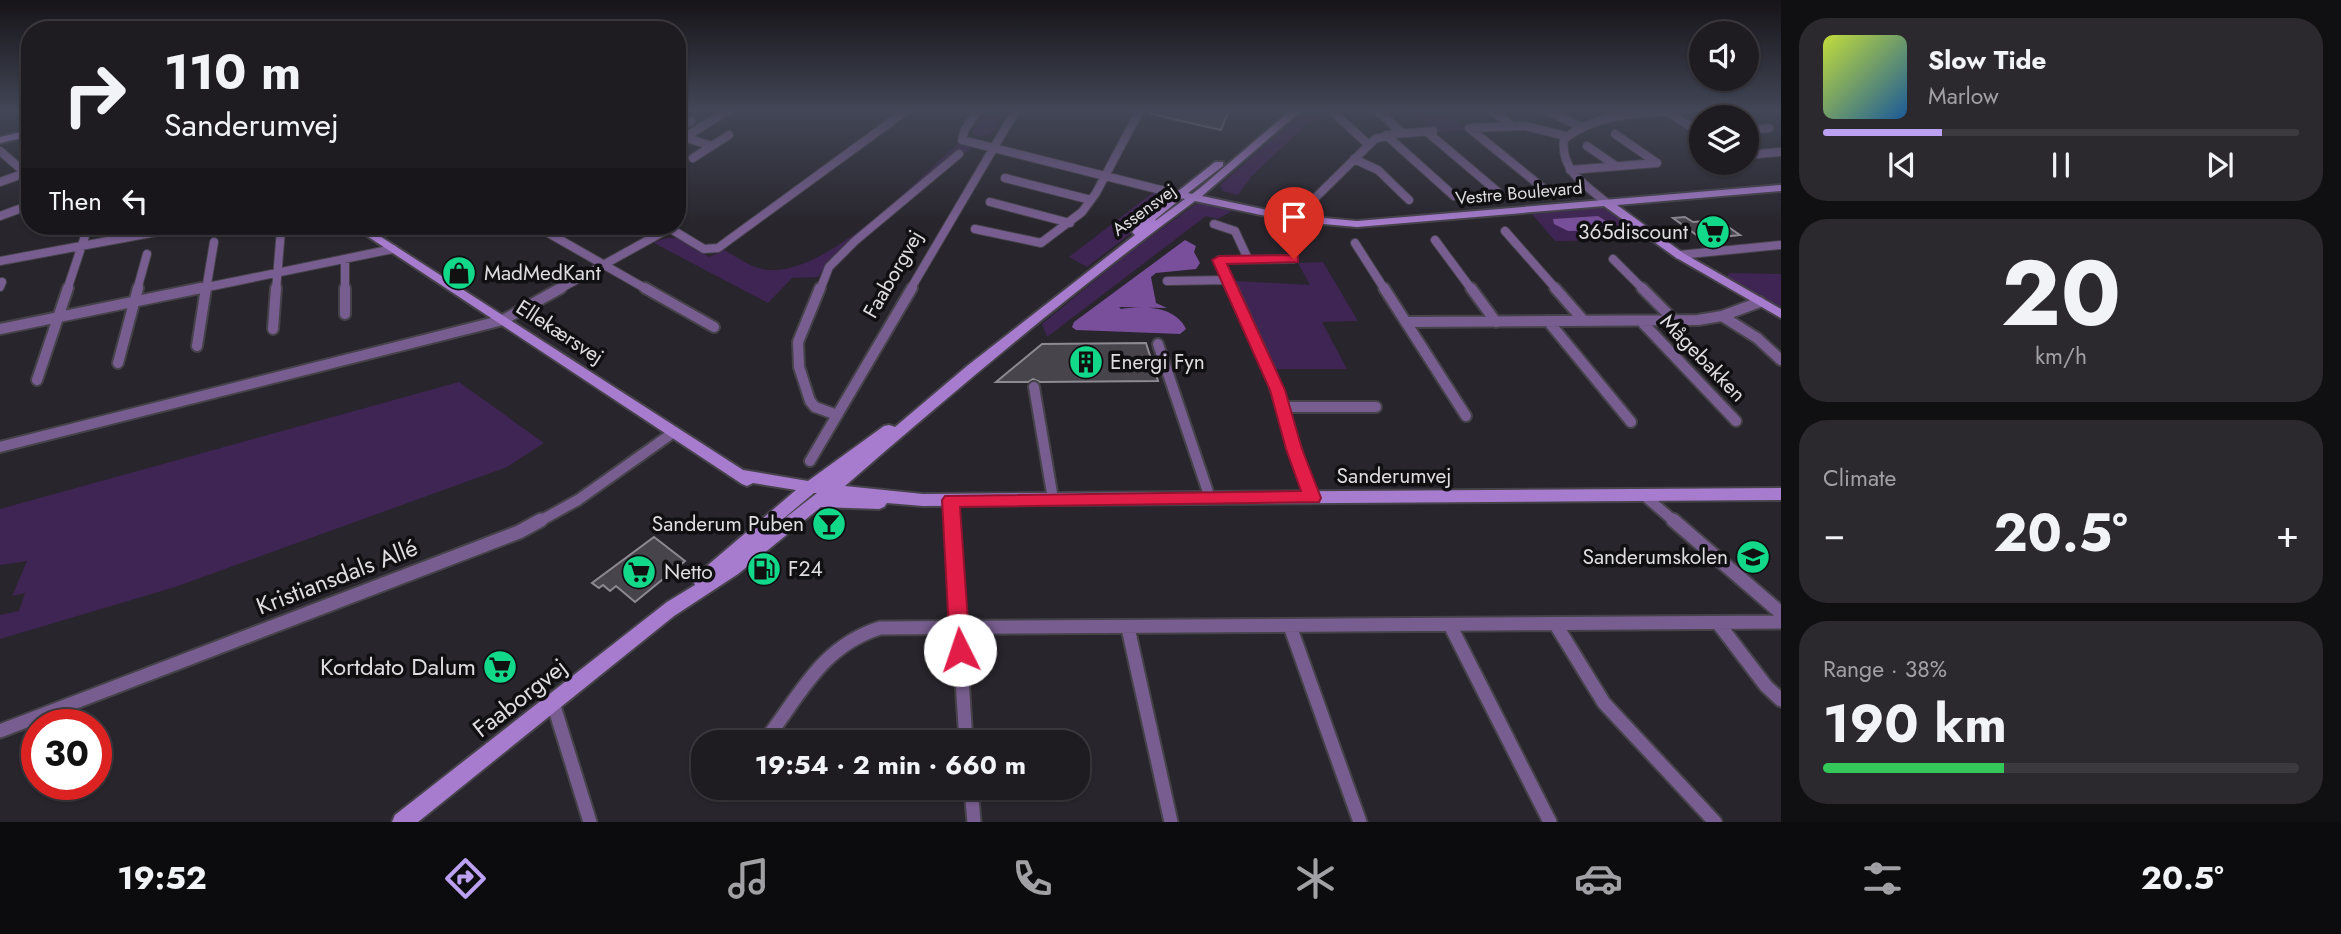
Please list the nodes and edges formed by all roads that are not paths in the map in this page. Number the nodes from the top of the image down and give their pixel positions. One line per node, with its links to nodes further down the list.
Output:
1 (708, 148): 19 (street)
2 (854, 148): 50 (street)
3 (994, 148): 95 (street, Faaborgvej)
4 (1005, 148): 24 (street, Vestre Boulevard)
5 (1119, 148): 24 (street)
6 (1244, 148): 31 (street)
7 (1248, 148): 31 (street, Assensvej)
8 (1364, 148): 20 (street)
9 (1401, 148): 32 (street)
10 (1449, 148): 30 (street)
11 (1494, 148): 28 (street)
12 (1563, 148): 23 (street)
13 (1590, 148): 21 (street)
14 (1636, 148): 21 (street)
15 (0, 151): 22 (street)
16 (1781, 152): 18 (street)
17 (959, 154): 95 (street)
18 (1759, 154)
19 (694, 158)
20 (1354, 159): 34 (street); 39 (street)
21 (1616, 166): 23 (street)
22 (21, 170)
23 (1570, 170): 36 (street)
24 (1106, 173): 31 (street, Vestre Boulevard); 33 (street)
25 (21, 177): 27 (street)
26 (1004, 178): 33 (street)
27 (0, 182)
28 (1543, 188)
29 (1781, 188): 36 (street, Vestre Boulevard)
30 (1498, 192)
31 (1190, 194): 39 (street, Vestre Boulevard); 63 (street, Assensvej); 63 (street, Assensvej)
32 (1454, 196)
33 (1091, 200): 40 (street)
34 (1409, 200)
35 (990, 202): 40 (street)
36 (1607, 203): 39 (street, Vestre Boulevard); 58 (street)
37 (21, 208): 38 (street)
38 (0, 216)
39 (1307, 221)
40 (1070, 223): 42 (street)
41 (1214, 224): 60 (street)
42 (975, 229)
43 (1505, 231): 78 (street)
44 (85, 235): 54 (street)
45 (138, 235): 54 (street)
46 (281, 235): 66 (street)
47 (371, 235): 56 (street, Ellekærsvej)
48 (552, 235): 65 (street)
49 (654, 235): 65 (street)
50 (681, 235)
51 (1435, 240): 82 (street)
52 (214, 242): 69 (street)
53 (1355, 243): 81 (street)
54 (83, 245): 64 (street); 75 (street)
55 (1781, 245): 58 (street)
56 (393, 249): 59 (street); 76 (street, Ellekærsvej)
57 (147, 254): 70 (street)
58 (1679, 255): 71 (street)
59 (345, 259): 66 (street); 72 (street)
60 (1248, 259): 61 (street); 68 (street)
61 (1294, 259)
62 (1613, 259): 80 (street, Mågebakken)
63 (1109, 260): 90 (street, Assensvej)
64 (0, 261)
65 (604, 264): 76 (street); 83 (street)
66 (278, 273): 69 (street); 85 (street)
67 (1167, 281): 68 (street)
68 (1228, 281): 93 (street)
69 (207, 287): 70 (street); 87 (street)
70 (135, 302): 75 (street); 89 (street)
71 (1760, 302): 73 (street); 74 (street, Mågebakken)
72 (345, 314)
73 (1781, 314)
74 (1722, 316): 80 (street, Mågebakken); 88 (street, Mågebakken)
75 (58, 317): 84 (street); 91 (street)
76 (503, 320): 99 (street, Ellekærsvej); 100 (street)
77 (1548, 321): 78 (street, Mågebakken); 82 (street, Mågebakken); 98 (street)
78 (1584, 321): 79 (street, Mågebakken)
79 (1641, 321): 80 (street, Mågebakken); 97 (street, Mågebakken)
80 (1675, 321)
81 (1406, 322): 82 (street, Mågebakken); 96 (street)
82 (1496, 322)
83 (714, 327)
84 (0, 329)
85 (273, 330)
86 (1158, 344): 106 (street)
87 (197, 346)
88 (1781, 360)
89 (118, 363)
90 (972, 369): 102 (street, Assensvej); 103 (street, Assensvej)
91 (37, 380)
92 (1034, 387): 108 (street)
93 (1282, 407): 94 (street); 107 (street)
94 (1376, 407)
95 (837, 415): 101 (street, Faaborgvej)
96 (1466, 416)
97 (1736, 421)
98 (1631, 422)
99 (674, 432): 103 (street, Ellekærsvej); 123 (street, Kristiansdals Allé)
100 (0, 447)
101 (810, 461)
102 (833, 490): 103 (street, Sanderumvej); 109 (street, Sanderumvej)
103 (809, 495): 109 (street, Sanderumvej); 120 (street, Faaborgvej)
104 (1781, 495): 105 (street, Sanderumvej)
105 (1645, 496): 107 (street, Sanderumvej); 111 (street)
106 (1210, 498): 107 (street, Sanderumvej); 108 (street, Sanderumvej)
107 (1312, 498)
108 (1053, 499): 110 (street, Sanderumvej)
109 (923, 500): 110 (street, Sanderumvej)
110 (951, 500): 117 (street)
111 (1781, 613)
112 (1781, 622): 113 (street)
113 (1718, 623): 115 (street); 119 (street)
114 (1450, 625): 115 (street); 116 (street); 130 (street)
115 (1556, 625): 131 (street)
116 (1290, 626): 118 (street); 129 (street)
117 (958, 627): 118 (street); 121 (street); 122 (street)
118 (1128, 628): 128 (street)
119 (1781, 700)
120 (553, 703): 125 (street, Faaborgvej); 126 (street)
121 (773, 730)
122 (965, 730)
123 (0, 731)
124 (972, 800): 127 (street)
125 (402, 822)
126 (590, 822)
127 (974, 822)
128 (1171, 822)
129 (1360, 822)
130 (1550, 822)
131 (1715, 822)

